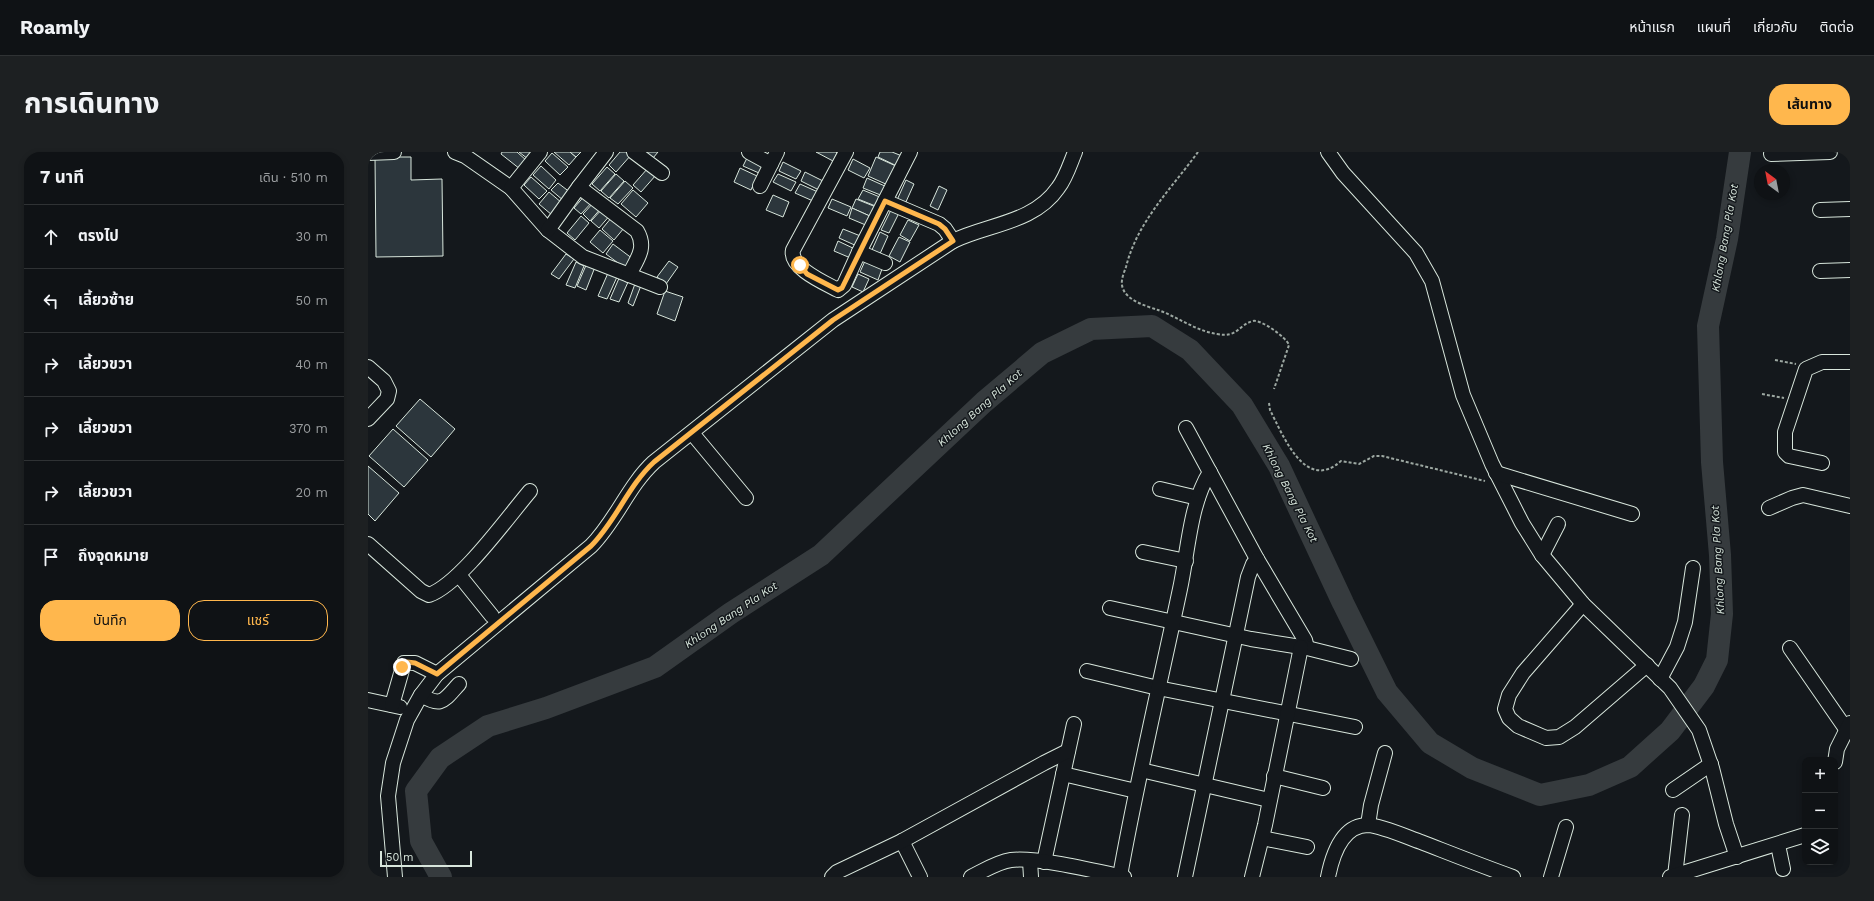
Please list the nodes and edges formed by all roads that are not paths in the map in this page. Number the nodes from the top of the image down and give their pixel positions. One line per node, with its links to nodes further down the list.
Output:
1 (394, 152): 12 (street)
2 (455, 152): 18 (street)
3 (540, 152): 18 (street)
4 (606, 152): 17 (street)
5 (634, 152): 15 (street)
6 (749, 152): 14 (street)
7 (846, 152): 24 (street)
8 (910, 152): 19 (street)
9 (1075, 152): 23 (street)
10 (1328, 152): 37 (street)
11 (1830, 152): 13 (street)
12 (368, 153)
13 (1771, 154)
14 (774, 158): 16 (street)
15 (662, 173)
16 (760, 186)
17 (579, 187): 22 (street); 28 (street)
18 (511, 188): 22 (street)
19 (885, 201): 23 (street); 24 (street)
20 (1850, 209): 21 (street)
21 (1820, 210)
22 (548, 230): 28 (street)
23 (953, 241): 34 (street)
24 (859, 252): 25 (street)
25 (885, 263)
26 (1850, 270): 27 (street)
27 (1820, 271)
28 (629, 275): 29 (street)
29 (660, 288)
30 (1850, 362): 35 (street)
31 (368, 367): 32 (street)
32 (368, 419)
33 (1186, 428): 36 (street)
34 (692, 433): 40 (street); 63 (street)
35 (1822, 462)
36 (1210, 472): 41 (street); 49 (street)
37 (1499, 479): 44 (street); 48 (street)
38 (1160, 489): 41 (street)
39 (530, 491): 52 (street)
40 (746, 498)
41 (1198, 498): 50 (street)
42 (1850, 506): 43 (street)
43 (1769, 508)
44 (1632, 514)
45 (1558, 524): 48 (street)
46 (368, 544): 52 (street)
47 (1143, 552): 50 (street)
48 (1542, 555): 53 (street)
49 (1257, 559): 57 (street); 58 (street)
50 (1186, 561): 56 (street)
51 (1693, 568): 64 (street)
52 (459, 575): 55 (street)
53 (1584, 604): 61 (street); 61 (street)
54 (1110, 608): 56 (street)
55 (492, 616)
56 (1172, 622): 57 (street); 66 (street)
57 (1236, 635): 58 (street); 69 (street)
58 (1304, 648): 60 (street); 72 (street)
59 (1790, 648): 74 (street)
60 (1350, 659)
61 (1646, 665): 64 (street)
62 (1087, 671): 66 (street)
63 (437, 674): 67 (street); 70 (street)
64 (1665, 683): 79 (street)
65 (459, 684): 67 (street)
66 (1158, 688): 69 (street); 80 (street)
67 (421, 695): 71 (street)
68 (368, 700): 70 (street)
69 (1222, 700): 72 (street); 83 (street)
70 (392, 705): 71 (street)
71 (412, 709): 98 (street)
72 (1287, 713): 75 (street); 82 (street)
73 (1074, 724): 76 (street)
74 (1848, 726): 78 (street)
75 (1355, 727)
76 (1068, 751): 81 (street); 93 (street)
77 (1385, 753): 89 (street)
78 (1836, 757)
79 (1711, 764): 85 (street); 95 (street)
80 (1141, 770): 83 (street); 86 (street)
81 (1063, 774): 86 (street); 96 (street)
82 (1274, 776): 84 (street); 87 (street)
83 (1204, 786): 87 (street); 104 (street)
84 (1323, 788)
85 (1674, 790)
86 (1136, 791): 103 (street)
87 (1269, 800): 91 (street)
88 (1682, 815): 97 (street)
89 (1368, 826): 106 (street); 107 (street)
90 (1566, 828): 108 (street)
91 (1262, 838): 94 (street); 105 (street)
92 (1802, 839): 95 (street)
93 (902, 841): 99 (street); 100 (street)
94 (1307, 847)
95 (1737, 857): 97 (street)
96 (1037, 861): 101 (street); 102 (street); 103 (street)
97 (1673, 876)
98 (395, 877)
99 (832, 877)
100 (920, 877)
101 (971, 877)
102 (1031, 877)
103 (1122, 877)
104 (1185, 877)
105 (1252, 877)
106 (1328, 877)
107 (1513, 877)
108 (1551, 877)

